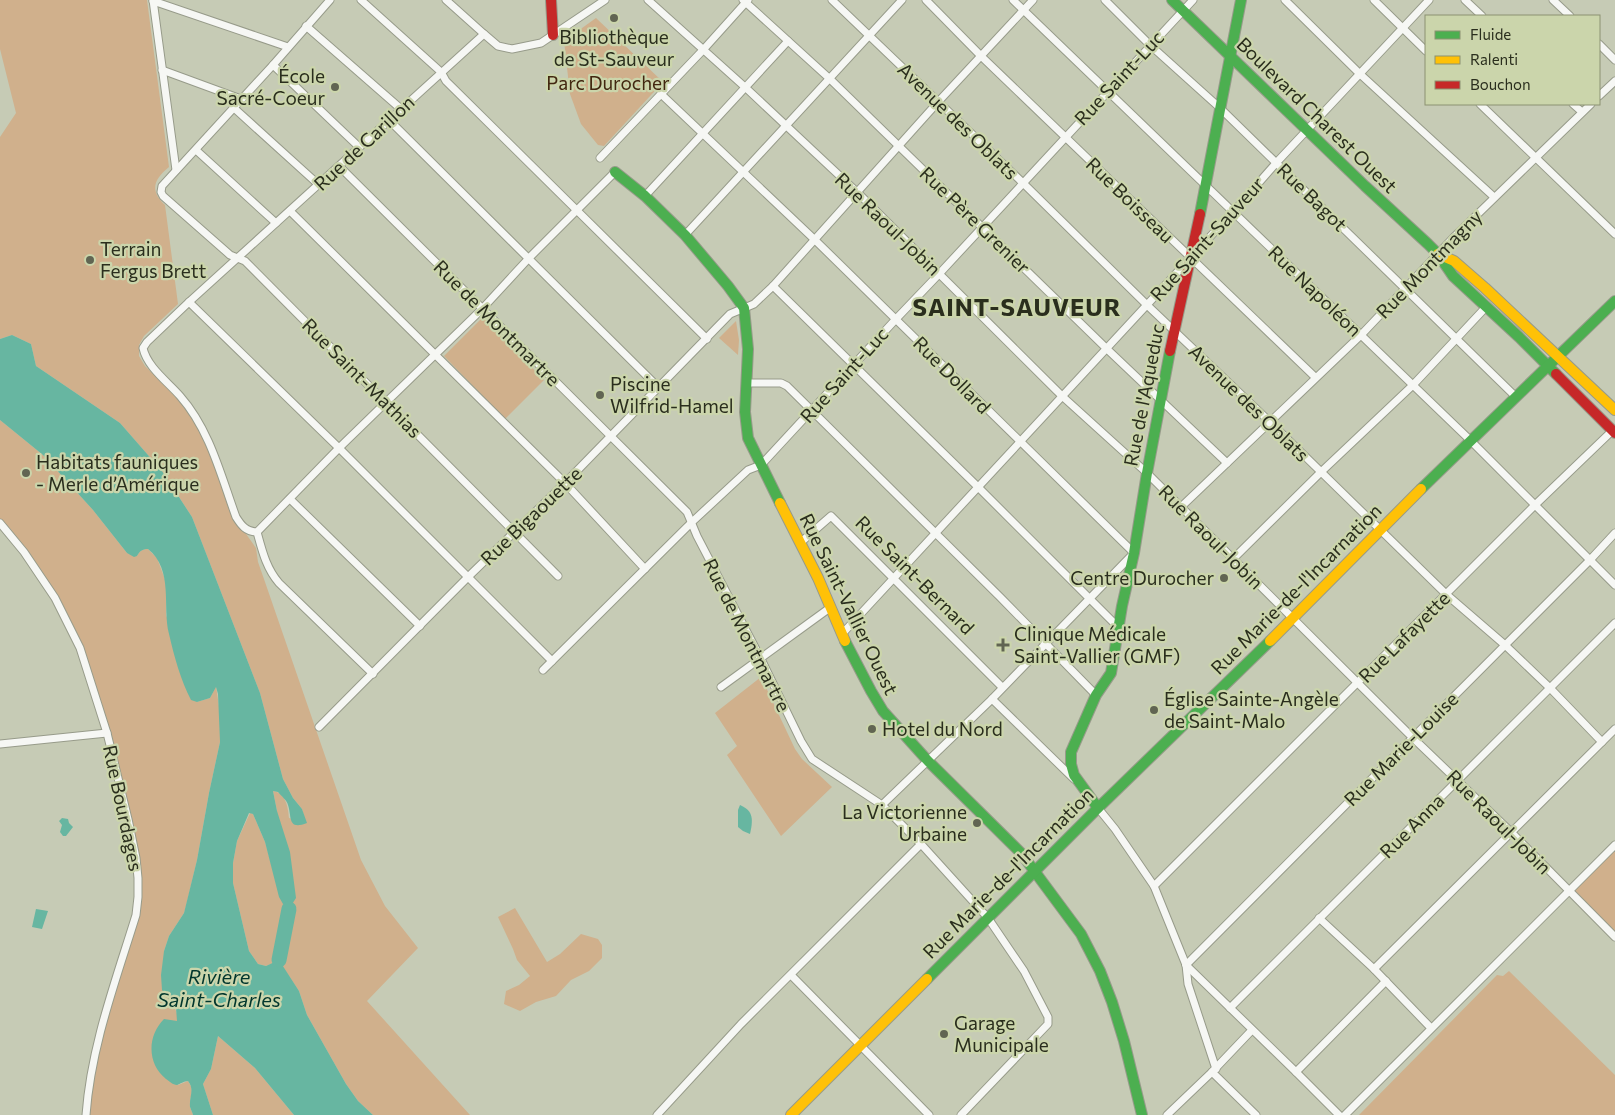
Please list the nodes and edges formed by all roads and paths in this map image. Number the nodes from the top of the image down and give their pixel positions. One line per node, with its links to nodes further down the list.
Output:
1 (330, 0): 27 (street)
2 (361, 0): 43 (street)
3 (446, 0): 29 (street)
4 (552, 0): 30 (street)
5 (605, 0): 30 (street)
6 (648, 0): 36 (street, Rue Raoul-Jobin)
7 (832, 0): 31 (street, Avenue des Oblats)
8 (902, 0): 31 (street)
9 (926, 0): 39 (street, Rue Boisseau)
10 (1013, 0): 23 (street, Rue Napoléon)
11 (1034, 0): 23 (street, Rue Bigaouette)
12 (1105, 0): 33 (street, Rue Bagot)
13 (1172, 0): 24 (street, Boulevard Charest Ouest)
14 (1193, 0): 24 (street, Rue Saint-Luc)
15 (1241, 0): 38 (street, Rue de l'Aqueduc)
16 (1285, 0): 44 (street)
17 (1374, 0): 28 (street)
18 (1429, 0): 28 (street, Rue Saint-Sauveur)
19 (1465, 0): 25 (street)
20 (1553, 0): 26 (street)
21 (153, 1): 35 (street); 42 (street)
22 (746, 1): 32 (street, Rue Père Grenier); 36 (street)
23 (1024, 10): 39 (street, Rue Bigaouette); 48 (street, Rue Napoléon)
24 (1183, 10): 33 (street, Rue Saint-Luc); 38 (street, Boulevard Charest Ouest)
25 (1481, 15)
26 (1569, 15)
27 (306, 26): 35 (street); 58 (street)
28 (1403, 29): 37 (street); 44 (street, Rue Saint-Sauveur)
29 (484, 34): 30 (street); 43 (street, Rue de Carillon)
30 (553, 35)
31 (870, 36): 45 (street); 52 (street, Avenue des Oblats)
32 (788, 41): 45 (street, Rue Père Grenier); 47 (street)
33 (1150, 45): 48 (street, Rue Saint-Luc); 57 (street, Rue Bagot)
34 (1600, 45): 40 (street)
35 (288, 46): 41 (street)
36 (703, 50): 47 (street, Rue Raoul-Jobin); 49 (street)
37 (1425, 50)
38 (1230, 56): 57 (street, Rue de l'Aqueduc); 62 (street, Boulevard Charest Ouest)
39 (982, 57): 52 (street, Rue Bigaouette); 64 (street, Rue Boisseau)
40 (1615, 60)
41 (273, 65): 51 (street); 65 (street)
42 (162, 70): 51 (street); 72 (street)
43 (442, 72): 58 (street, Rue de Carillon); 81 (street)
44 (1360, 74): 62 (street, Rue Saint-Sauveur); 80 (street)
45 (830, 79): 61 (street); 66 (street, Rue Père Grenier)
46 (1615, 81): 50 (street)
47 (746, 88): 61 (street, Rue Raoul-Jobin); 63 (street)
48 (1108, 90): 64 (street, Rue Saint-Luc); 77 (street, Rue Napoléon)
49 (661, 94): 63 (street, Rue Dollard); 68 (street)
50 (1600, 95)
51 (241, 99): 56 (street)
52 (938, 102): 66 (street, Rue Bigaouette); 75 (street, Avenue des Oblats)
53 (1481, 105): 69 (street)
54 (1574, 105): 59 (street)
55 (1590, 105): 59 (street, Rue Montmagny)
56 (234, 108): 67 (street); 76 (street)
57 (1220, 108): 70 (street, Rue Bagot); 77 (street, Rue de l'Aqueduc)
58 (400, 109): 60 (street, Rue de Carillon)
59 (1582, 112): 69 (street, Rue Montmagny)
60 (389, 120): 65 (street, Rue de Carillon); 90 (street)
61 (786, 126): 74 (street); 78 (street, Rue Raoul-Jobin)
62 (1308, 130): 70 (street, Rue Saint-Sauveur); 89 (street, Boulevard Charest Ouest)
63 (703, 132): 74 (street, Rue Dollard); 79 (street)
64 (1065, 137): 75 (street, Rue Saint-Luc); 91 (street, Rue Boisseau)
65 (359, 147): 71 (street, Rue de Carillon)
66 (899, 147): 78 (street, Rue Bigaouette); 85 (street, Rue Père Grenier)
67 (196, 150): 72 (street); 84 (street)
68 (600, 158)
69 (1536, 158): 80 (street, Rue Montmagny); 86 (street)
70 (1277, 162): 83 (street, Rue Saint-Sauveur); 95 (street, Rue Bagot)
71 (339, 166): 76 (street, Rue de Carillon); 101 (street, Rue de Montmartre)
72 (176, 170): 92 (street, Rue Saint-Mathias)
73 (615, 172): 79 (street); 81 (street)
74 (744, 172): 87 (street); 88 (street, Rue Dollard)
75 (1023, 183): 85 (street, Rue Saint-Luc); 98 (street, Avenue des Oblats)
76 (318, 185): 82 (street, Rue de Carillon)
77 (1206, 186): 83 (street, Rue Napoléon); 91 (street, Rue de l'Aqueduc)
78 (858, 193): 88 (street, Rue Bigaouette); 93 (street, Rue Raoul-Jobin)
79 (644, 196): 87 (street)
80 (1494, 197): 89 (street, Rue Montmagny)
81 (576, 210): 90 (street); 106 (street)
82 (290, 211): 84 (street, Rue de Carillon); 108 (street)
83 (1234, 212): 91 (street, Rue Saint-Sauveur); 104 (street, Rue Napoléon)
84 (276, 223): 92 (street, Rue de Carillon)
85 (981, 227): 93 (street, Rue Saint-Luc); 107 (street, Rue Père Grenier)
86 (1615, 234)
87 (685, 235): 100 (street)
88 (816, 240): 94 (street, Rue Bigaouette); 102 (street, Rue Dollard)
89 (1438, 254): 95 (street, Rue Montmagny); 99 (street, Boulevard Charest Ouest); 109 (street, Boulevard Charest Ouest)
90 (529, 258): 101 (street); 115 (street)
91 (1190, 258): 98 (street, Rue Saint-Sauveur); 103 (street, Rue de l'Aqueduc); 112 (street, Rue Boisseau)
92 (237, 259): 97 (street, Rue de Carillon); 119 (street, Rue Saint-Mathias)
93 (939, 274): 102 (street, Rue Saint-Luc); 116 (street, Rue Raoul-Jobin)
94 (773, 286): 100 (street, Rue Bigaouette); 110 (street)
95 (1406, 288): 104 (street, Rue Montmagny); 105 (street, Rue Bagot)
96 (1615, 300): 109 (street, Rue Marie-de-l'Incarnation)
97 (189, 302): 127 (street); 140 (street, Rue de Carillon)
98 (1147, 305): 103 (street, Avenue des Oblats); 107 (street, Rue Saint-Sauveur)
99 (1486, 307): 105 (street); 111 (street, Boulevard Charest Ouest)
100 (744, 308): 106 (street, Rue Bigaouette); 113 (street, Rue Saint-Vallier Ouest)
101 (482, 309): 108 (street); 124 (street, Rue de Montmartre)
102 (896, 318): 110 (street, Rue Saint-Luc); 126 (street, Rue Dollard)
103 (1174, 331): 118 (street, Rue de l'Aqueduc); 122 (street, Avenue des Oblats)
104 (1361, 335): 112 (street, Rue Montmagny); 114 (street, Rue Napoléon)
105 (1456, 338): 114 (street); 117 (street, Rue Bagot)
106 (706, 339): 115 (street, Rue Bigaouette)
107 (1107, 349): 116 (street, Rue Saint-Sauveur); 118 (street, Rue Père Grenier)
108 (435, 354): 119 (street); 132 (street)
109 (1558, 356): 111 (street, Rue Marie-de-l'Incarnation); 121 (street, Boulevard Charest Ouest)
110 (853, 365): 120 (street, Rue Saint-Luc); 133 (street)
111 (1547, 366): 117 (street, Rue Marie-de-l'Incarnation); 123 (street, Boulevard Charest Ouest)
112 (1315, 378): 122 (street, Rue Montmagny)
113 (746, 382): 120 (street); 129 (street, Rue Saint-Vallier Ouest)
114 (1413, 385): 125 (street, Rue Napoléon); 130 (street)
115 (658, 387): 124 (street, Rue Bigaouette)
116 (1062, 396): 126 (street, Rue Saint-Sauveur); 131 (street, Rue Raoul-Jobin)
117 (1516, 397): 125 (street, Rue Marie-de-l'Incarnation)
118 (1162, 400): 128 (street, Rue Père Grenier); 131 (street, Rue de l'Aqueduc)
119 (386, 402): 127 (street); 141 (street, Rue Saint-Mathias)
120 (812, 410): 129 (street, Rue Saint-Luc); 143 (street)
121 (1615, 410)
122 (1270, 422): 128 (street, Rue Montmagny); 130 (street, Avenue des Oblats)
123 (1614, 432): 135 (street, Rue Lafayette)
124 (611, 436): 132 (street, Rue Bigaouette); 137 (street, Rue de Montmartre)
125 (1470, 440): 135 (street, Rue Napoléon); 139 (street, Rue Marie-de-l'Incarnation)
126 (1019, 441): 133 (street, Rue Saint-Sauveur); 145 (street, Rue Dollard)
127 (339, 448): 134 (street); 150 (street)
128 (1227, 463): 136 (street, Rue Montmagny)
129 (761, 465): 137 (street, Rue Saint-Luc); 144 (street, Rue Saint-Vallier Ouest)
130 (1321, 472): 139 (street, Avenue des Oblats); 146 (street)
131 (1147, 473): 136 (street, Rue Raoul-Jobin); 145 (street, Rue de l'Aqueduc)
132 (565, 483): 141 (street, Rue Bigaouette); 148 (street)
133 (978, 487): 143 (street, Rue Saint-Sauveur); 154 (street)
134 (290, 498): 140 (street); 158 (street)
135 (1536, 504): 147 (street, Rue Napoléon); 153 (street, Rue Lafayette)
136 (1181, 507): 146 (street, Rue Raoul-Jobin)
137 (692, 522): 148 (street, Rue Saint-Luc); 163 (street, Rue de Montmartre)
138 (0, 523): 175 (street, Rue Bourdages)
139 (1380, 530): 153 (street, Avenue des Oblats); 156 (street, Rue Marie-de-l'Incarnation)
140 (257, 532): 166 (street)
141 (515, 533): 149 (street, Rue Saint-Mathias); 150 (street, Rue Bigaouette)
142 (1615, 533): 147 (street, Rue Marie-Louise)
143 (936, 534): 151 (street, Rue Saint-Sauveur); 161 (street)
144 (800, 543): 151 (street, Rue Saint-Bernard); 155 (street, Rue Saint-Vallier Ouest)
145 (1134, 553): 154 (street); 159 (street, Rue de l'Aqueduc)
146 (1233, 559): 156 (street, Rue Raoul-Jobin)
147 (1590, 560): 152 (street, Rue Napoléon); 162 (street, Rue Marie-Louise)
148 (645, 569): 164 (street, Rue Saint-Luc)
149 (558, 576)
150 (468, 577): 158 (street, Rue Bigaouette); 164 (street)
151 (894, 578): 160 (street, Rue Saint-Sauveur); 169 (street, Rue Saint-Bernard)
152 (1615, 585)
153 (1447, 595): 162 (street, Avenue des Oblats); 167 (street, Rue Lafayette)
154 (1090, 599): 159 (street); 161 (street)
155 (831, 607): 160 (street, Rue Saint-Vallier Ouest); 163 (street)
156 (1293, 620): 167 (street, Rue Raoul-Jobin); 183 (street, Rue Marie-de-l'Incarnation)
157 (1615, 623): 170 (street, Rue Anna)
158 (420, 626): 166 (street, Rue Bigaouette)
159 (1119, 628): 171 (street, Rue de l'Aqueduc)
160 (842, 634): 179 (street, Rue Saint-Vallier Ouest)
161 (1046, 644): 169 (street); 171 (street)
162 (1505, 645): 170 (street, Avenue des Oblats); 176 (street, Rue Marie-Louise)
163 (761, 658): 168 (street); 182 (street, Rue de Montmartre)
164 (552, 661): 165 (street, Rue Saint-Luc)
165 (543, 670)
166 (373, 674): 173 (street, Rue Bigaouette)
167 (1357, 682): 176 (street, Rue Raoul-Jobin); 188 (street, Rue Lafayette)
168 (722, 687)
169 (1002, 687): 172 (street)
170 (1550, 688): 177 (street, Avenue des Oblats); 180 (street, Rue Anna)
171 (1096, 695): 181 (street, Rue de l'Aqueduc)
172 (992, 699): 179 (street); 181 (street)
173 (319, 727)
174 (1615, 729): 177 (street)
175 (106, 733): 178 (street); 203 (street, Rue Bourdages)
176 (1412, 737): 180 (street, Rue Raoul-Jobin); 193 (street, Rue Marie-Louise)
177 (1602, 742): 184 (street)
178 (0, 744)
179 (928, 761): 182 (street); 187 (street, Rue Saint-Vallier Ouest)
180 (1458, 781): 184 (street, Rue Raoul-Jobin); 191 (street, Rue Anna)
181 (1083, 787): 183 (street)
182 (882, 805): 185 (street, Rue de Montmartre)
183 (1098, 808): 187 (street, Rue Marie-de-l'Incarnation); 188 (street)
184 (1510, 831): 189 (street, Rue Raoul-Jobin); 194 (street)
185 (921, 844): 190 (street, Rue de Montmartre); 195 (street)
186 (1615, 845): 189 (street)
187 (1035, 872): 190 (street, Rue Marie-de-l'Incarnation); 208 (street, Rue Saint-Vallier Ouest)
188 (1154, 886): 193 (street)
189 (1569, 891): 192 (street, Rue Raoul-Jobin); 198 (street)
190 (988, 918): 200 (street, Rue Marie-de-l'Incarnation); 207 (street, Rue de Montmartre)
191 (1319, 918): 194 (street); 197 (street, Rue Anna)
192 (1615, 937)
193 (1186, 965): 197 (street); 201 (street)
194 (1374, 969): 196 (street)
195 (792, 974): 200 (street); 204 (street)
196 (1386, 981): 198 (street); 202 (street)
197 (1230, 1008): 199 (street)
198 (1431, 1028): 212 (street)
199 (1252, 1030): 201 (street); 202 (street)
200 (861, 1044): 205 (street, Rue Marie-de-l'Incarnation); 206 (street)
201 (1214, 1071): 209 (street); 210 (street)
202 (1296, 1072): 211 (street)
203 (86, 1115)
204 (657, 1115)
205 (791, 1115)
206 (929, 1115)
207 (961, 1115)
208 (1142, 1115)
209 (1167, 1115)
210 (1256, 1115)
211 (1339, 1115)
212 (1345, 1115)

